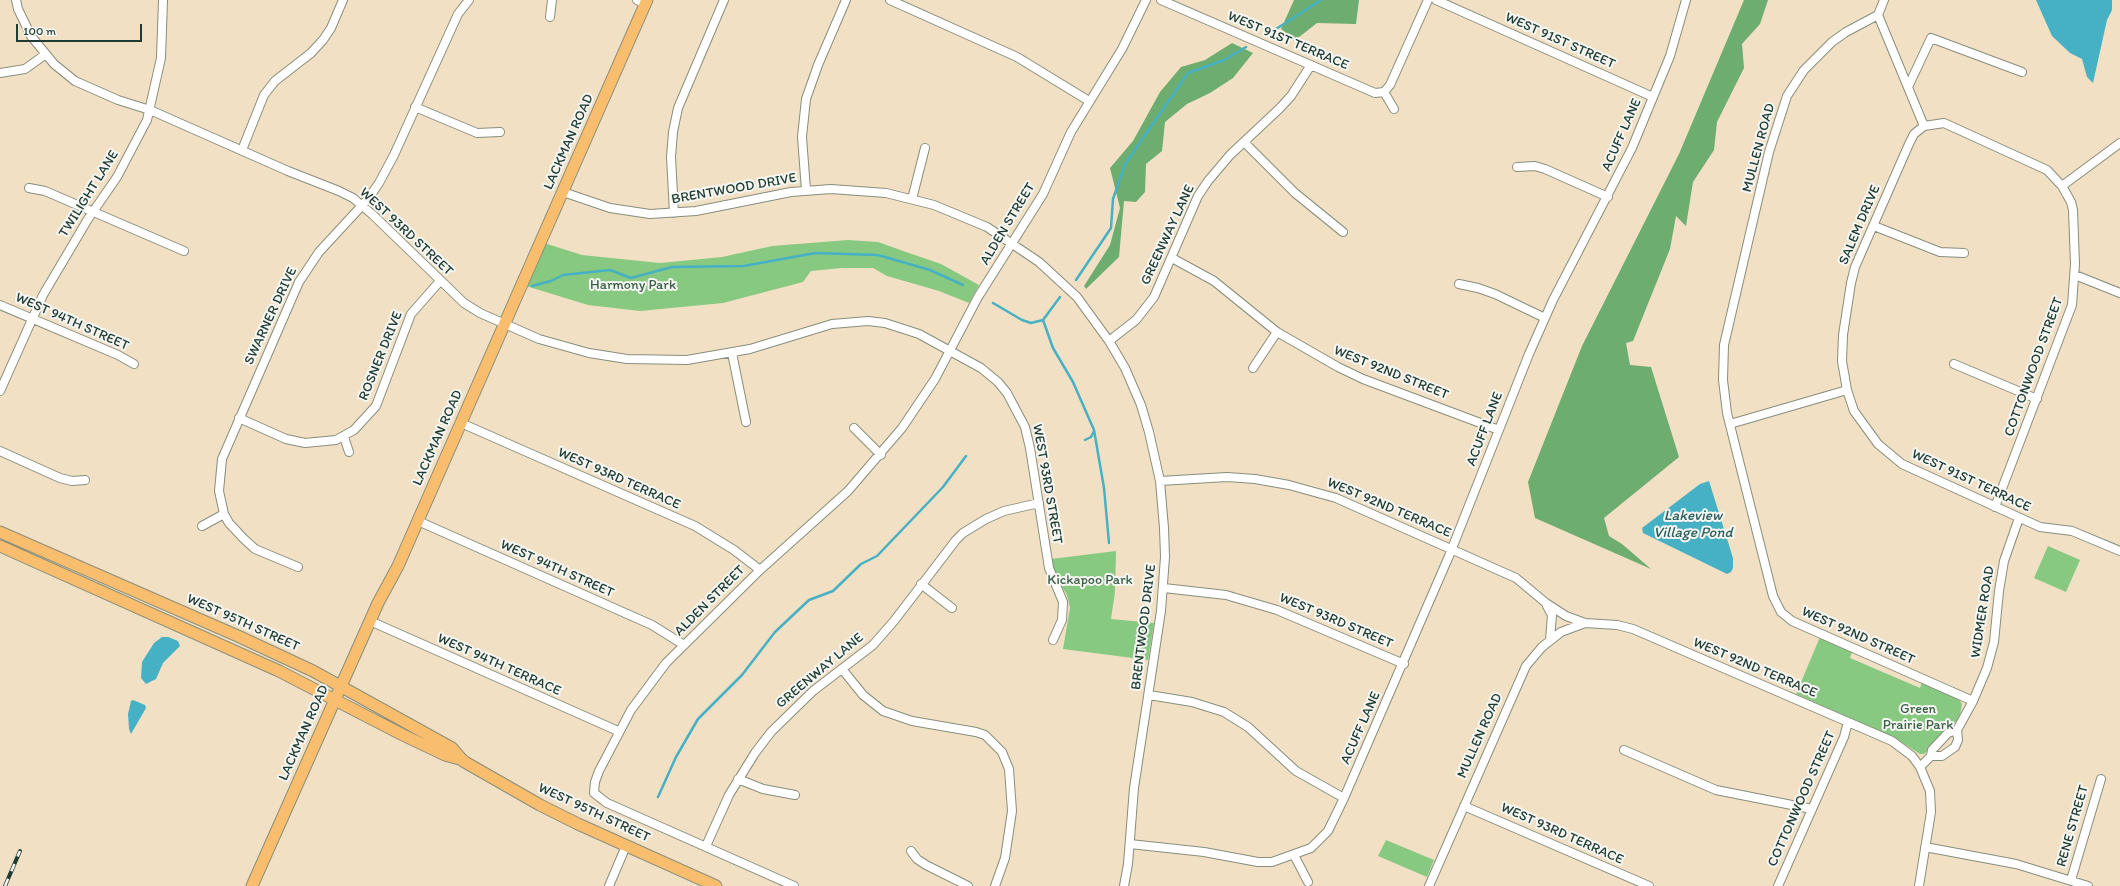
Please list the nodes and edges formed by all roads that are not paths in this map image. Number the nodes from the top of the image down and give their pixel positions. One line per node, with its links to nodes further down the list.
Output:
1 (16, 0): 18 (street, WEST 93RD STREET)
2 (163, 0): 28 (street, TWILIGHT LANE)
3 (343, 0): 34 (street)
4 (469, 0): 26 (street, SWARNER DRIVE)
5 (552, 0): 17 (street)
6 (724, 0): 44 (street)
7 (846, 0): 38 (street)
8 (890, 0): 25 (street)
9 (1146, 0): 25 (street, ALDEN STREET)
10 (1161, 0): 19 (street, WEST 91ST TERRACE)
11 (1428, 0): 23 (street)
12 (1436, 0): 24 (street, WEST 91ST STREET)
13 (1686, 0): 24 (street, ACUFF LANE)
14 (1884, 0): 16 (street)
15 (643, 1): 39 (main road, LACKMAN ROAD)
16 (1878, 15): 22 (street); 72 (street, MULLEN ROAD)
17 (550, 17)
18 (46, 54): 21 (street); 28 (street, WEST 93RD STREET)
19 (1311, 65): 23 (street, WEST 91ST TERRACE); 31 (street, GREENWAY LANE)
20 (2022, 72): 22 (street)
21 (0, 73)
22 (1908, 88): 29 (street)
23 (1384, 92): 27 (street)
24 (1652, 97): 40 (street, ACUFF LANE)
25 (1089, 101): 47 (street, ALDEN STREET)
26 (416, 108): 30 (street); 42 (street, SWARNER DRIVE)
27 (1394, 109)
28 (150, 110): 34 (street, WEST 93RD STREET); 43 (street, TWILIGHT LANE)
29 (1924, 126): 36 (street, COTTONWOOD STREET); 45 (street, SALEM DRIVE)
30 (500, 132)
31 (1244, 142): 46 (street); 50 (street, GREENWAY LANE)
32 (2120, 143): 36 (street)
33 (925, 148): 41 (street)
34 (242, 150): 42 (street, WEST 93RD STREET)
35 (1517, 167): 40 (street)
36 (2062, 186): 51 (street, COTTONWOOD STREET)
37 (29, 188): 43 (street)
38 (806, 190): 41 (street, BRENTWOOD DRIVE); 44 (street, BRENTWOOD DRIVE)
39 (563, 192): 44 (street, BRENTWOOD DRIVE); 58 (main road, LACKMAN ROAD)
40 (1608, 196): 57 (street, ACUFF LANE)
41 (912, 199): 47 (street, BRENTWOOD DRIVE)
42 (362, 205): 52 (street, WEST 93RD STREET); 69 (street, SWARNER DRIVE)
43 (93, 211): 48 (street); 56 (street, TWILIGHT LANE)
44 (674, 214)
45 (1874, 226): 49 (street); 66 (street, SALEM DRIVE)
46 (1343, 232)
47 (1013, 243): 60 (street, BRENTWOOD DRIVE); 61 (street, ALDEN STREET)
48 (184, 251)
49 (1964, 253)
50 (1172, 258): 59 (street, WEST 92ND STREET); 60 (street, GREENWAY LANE)
51 (2075, 275): 54 (street); 68 (street, COTTONWOOD STREET)
52 (440, 281): 58 (street, WEST 93RD STREET); 75 (street, ROSNER DRIVE)
53 (1459, 284): 57 (street)
54 (2120, 293)
55 (0, 305): 56 (street, WEST 94TH STREET)
56 (32, 318): 63 (street, WEST 94TH STREET); 67 (street, TWILIGHT LANE)
57 (1545, 318): 74 (street, ACUFF LANE)
58 (505, 324): 62 (street, WEST 93RD STREET); 71 (main road, LACKMAN ROAD)
59 (1277, 332): 65 (street); 74 (street, WEST 92ND STREET)
60 (1109, 341): 80 (street, BRENTWOOD DRIVE)
61 (951, 350): 62 (street, WEST 93RD STREET); 78 (street, ALDEN STREET); 81 (street, WEST 93RD STREET)
62 (732, 353): 70 (street)
63 (134, 364)
64 (1954, 364): 68 (street)
65 (1253, 368)
66 (1847, 390): 72 (street); 82 (street, WEST 91ST TERRACE)
67 (0, 391)
68 (2037, 399): 82 (street, COTTONWOOD STREET)
69 (240, 418): 75 (street, ROSNER DRIVE); 83 (street, SWARNER DRIVE)
70 (746, 422)
71 (461, 423): 85 (main road, LACKMAN ROAD); 92 (street, WEST 93RD TERRACE)
72 (1730, 424): 107 (street, WEST 92ND STREET)
73 (854, 428): 78 (street)
74 (1499, 430): 89 (street, ACUFF LANE)
75 (344, 437): 77 (street)
76 (0, 451): 79 (street)
77 (349, 452)
78 (881, 455): 92 (street, ALDEN STREET)
79 (85, 480)
80 (1160, 481): 89 (street, WEST 92ND TERRACE); 94 (street, BRENTWOOD DRIVE)
81 (1038, 503): 93 (street, GREENWAY LANE); 99 (street, WEST 93RD STREET)
82 (1995, 507): 84 (street, WEST 91ST TERRACE)
83 (224, 514): 86 (street); 91 (street, SWARNER DRIVE)
84 (2019, 518): 90 (street, WEST 91ST TERRACE); 107 (street, WIDMER ROAD)
85 (418, 521): 97 (main road, LACKMAN ROAD); 101 (street, WEST 94TH STREET)
86 (202, 526)
87 (0, 532): 104 (main road, WEST 95TH STREET)
88 (0, 546): 106 (main road, WEST 95TH STREET)
89 (1452, 549): 95 (street, WEST 92ND TERRACE); 102 (street, ACUFF LANE)
90 (2120, 551)
91 (298, 567)
92 (760, 570): 101 (street, ALDEN STREET)
93 (921, 584): 96 (street); 103 (street, GREENWAY LANE)
94 (1164, 588): 102 (street, WEST 93RD STREET); 105 (street, BRENTWOOD DRIVE)
95 (1546, 603): 98 (street, WEST 92ND TERRACE); 100 (street)
96 (952, 608)
97 (370, 621): 104 (main road, LACKMAN ROAD); 110 (street, WEST 94TH TERRACE)
98 (1586, 623): 100 (street, MULLEN ROAD); 108 (street, WEST 92ND TERRACE)
99 (1053, 640)
100 (1550, 640): 120 (street, MULLEN ROAD)
101 (684, 645): 110 (street, ALDEN STREET)
102 (1404, 664): 119 (street, ACUFF LANE)
103 (842, 669): 115 (street, GREENWAY LANE); 135 (street)
104 (341, 686): 106 (main road, LACKMAN ROAD); 113 (main road, WEST 95TH STREET)
105 (1149, 695): 119 (street); 122 (street, BRENTWOOD DRIVE)
106 (335, 700): 113 (main road, WEST 95TH STREET); 130 (main road, LACKMAN ROAD)
107 (1973, 701): 109 (street, WIDMER ROAD)
108 (1848, 722): 114 (street, WEST 92ND TERRACE); 121 (street, COTTONWOOD STREET)
109 (1957, 730): 112 (street, WIDMER ROAD); 112 (street, WIDMER ROAD)
110 (618, 732): 117 (street, ALDEN STREET)
111 (1624, 750): 121 (street)
112 (1931, 756): 114 (street, WIDMER ROAD)
113 (463, 761): 123 (main road, WEST 95TH STREET)
114 (1920, 767): 125 (street, WEST 92ND TERRACE)
115 (738, 779): 118 (street); 124 (street, GREENWAY LANE)
116 (2101, 780): 128 (street, RENE STREET)
117 (594, 793): 124 (street, WEST 95TH STREET)
118 (795, 795)
119 (1344, 798): 127 (street, ACUFF LANE)
120 (1464, 806): 137 (street, MULLEN ROAD); 138 (street, WEST 93RD TERRACE)
121 (1812, 810): 139 (street, COTTONWOOD STREET)
122 (1130, 844): 127 (street, ACUFF LANE); 136 (street, BRENTWOOD DRIVE)
123 (626, 846): 131 (street); 132 (main road, WEST 95TH STREET)
124 (706, 846): 133 (street, WEST 95TH STREET)
125 (1925, 847): 128 (street); 140 (street)
126 (912, 851): 134 (street)
127 (1294, 855): 129 (street)
128 (2071, 880): 141 (street)
129 (1308, 882)
130 (252, 886)
131 (608, 886)
132 (716, 886)
133 (794, 886)
134 (968, 886)
135 (995, 886)
136 (1124, 886)
137 (1429, 886)
138 (1649, 886)
139 (1778, 886)
140 (1919, 886)
141 (2088, 886)

